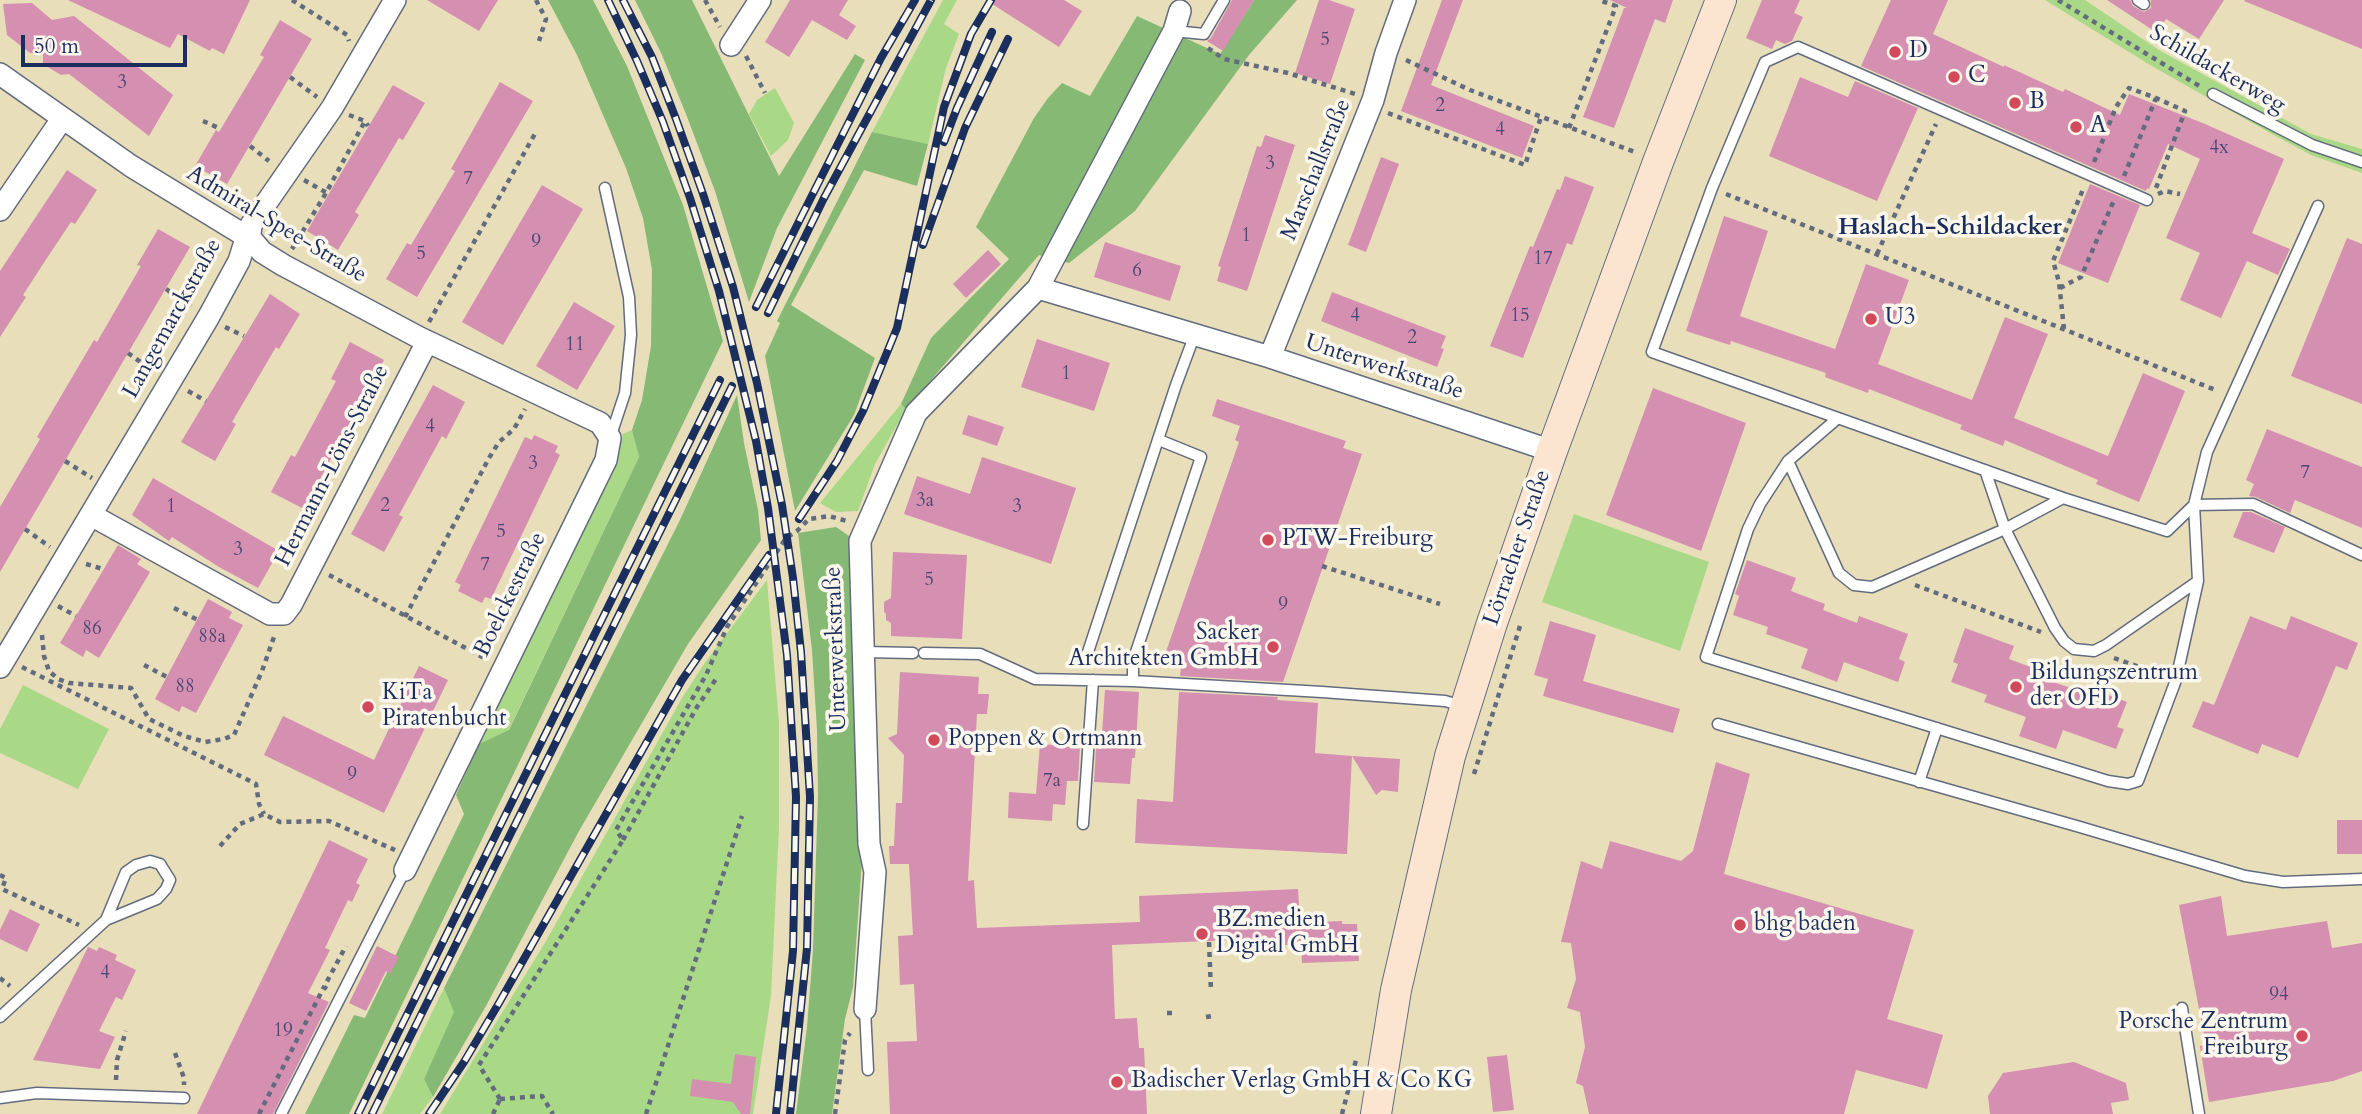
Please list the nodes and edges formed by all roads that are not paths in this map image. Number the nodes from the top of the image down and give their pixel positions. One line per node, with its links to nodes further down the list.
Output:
1 (395, 0): 16 (street, Langemarckstraße)
2 (760, 0): 7 (street)
3 (1224, 0): 6 (lane)
4 (1405, 0): 20 (street, Marschallstraße)
5 (1721, 0): 24 (street, Lörracher Straße)
6 (1178, 14): 17 (street, Unterwerkstraße)
7 (731, 45)
8 (0, 74): 10 (street, Admiral-Spee-Straße)
9 (2213, 94): 11 (lane, Schildackerweg)
10 (62, 119): 15 (street); 16 (street, Admiral-Spee-Straße)
11 (2362, 162)
12 (606, 188): 22 (lane, Boelckestraße)
13 (2150, 199): 21 (lane)
14 (2318, 206): 28 (lane)
15 (0, 210)
16 (248, 238): 19 (street, Admiral-Spee-Straße); 29 (street, Langemarckstraße)
17 (1038, 288): 18 (street, Unterwerkstraße); 33 (street, Unterwerkstraße)
18 (1195, 334): 20 (street, Unterwerkstraße); 23 (lane)
19 (424, 340): 22 (street, Admiral-Spee-Straße); 29 (street, Hermann-Löns-Straße)
20 (1270, 357): 24 (street, Unterwerkstraße)
21 (1838, 418): 25 (lane); 26 (lane)
22 (610, 438): 43 (street, Boelckestraße)
23 (1159, 440): 34 (lane); 34 (lane)
24 (1552, 451): 38 (street, Lörracher Straße)
25 (1788, 461): 30 (lane); 40 (lane)
26 (1985, 470): 27 (lane); 30 (lane)
27 (2063, 498): 28 (lane); 30 (lane)
28 (2194, 505): 31 (lane); 32 (lane)
29 (91, 515): 35 (street, Langemarckstraße)
30 (2005, 529): 32 (lane)
31 (2362, 555)
32 (2198, 581): 40 (lane)
33 (863, 652): 36 (lane); 47 (street, Unterwerkstraße)
34 (1133, 661): 37 (lane)
35 (3, 663)
36 (1093, 680): 37 (lane); 42 (lane)
37 (1133, 681): 38 (lane)
38 (1466, 706): 53 (street, Lörracher Straße)
39 (1718, 724): 41 (lane)
40 (1937, 728): 41 (lane)
41 (1919, 782): 44 (lane)
42 (1083, 824)
43 (408, 864): 52 (lane, Boelckestraße)
44 (2362, 879)
45 (106, 919): 45 (lane); 48 (lane)
46 (2182, 1008): 54 (lane)
47 (865, 1009): 49 (lane, Unterwerkstraße)
48 (0, 1017)
49 (868, 1070)
50 (0, 1098): 51 (lane)
51 (184, 1098)
52 (281, 1114)
53 (1376, 1114)
54 (2199, 1114)

